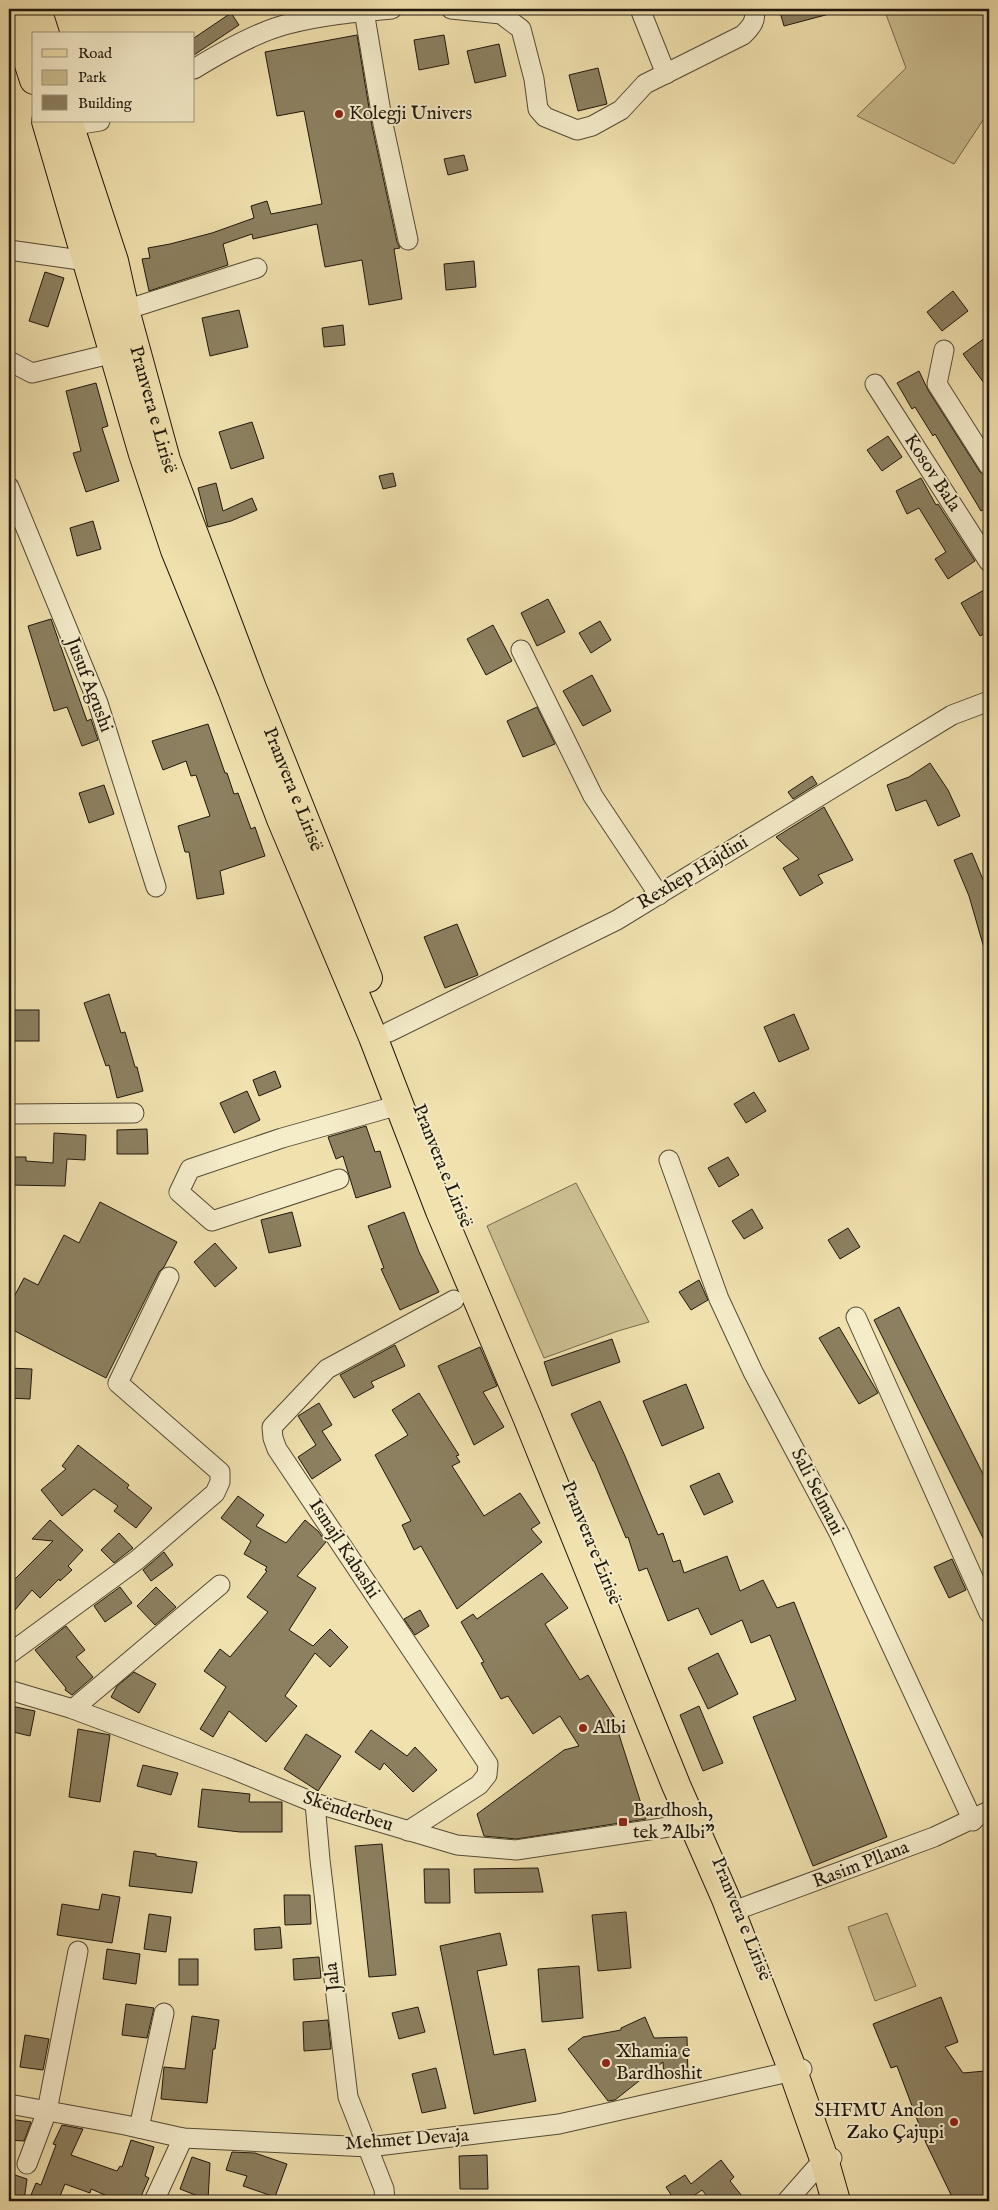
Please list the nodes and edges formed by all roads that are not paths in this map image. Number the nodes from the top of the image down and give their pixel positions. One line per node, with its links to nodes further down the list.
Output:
1 (11, 9): 10 (main road)
2 (36, 9): 8 (main road)
3 (392, 9): 7 (street)
4 (452, 9): 11 (street)
5 (640, 9): 11 (street)
6 (754, 9): 11 (street)
7 (364, 11): 9 (street); 14 (street)
8 (44, 32)
9 (195, 68)
10 (32, 74)
11 (666, 74)
12 (80, 122): 13 (street)
13 (61, 123): 16 (main road, Pranvera e Lirisë); 18 (main road, Pranvera e Lirisë)
14 (408, 240)
15 (9, 250): 16 (street)
16 (87, 261): 20 (main road, Pranvera e Lirisë)
17 (257, 268): 18 (street)
18 (125, 310): 30 (main road, Pranvera e Lirisë)
19 (944, 350): 23 (street)
20 (114, 353): 21 (street); 31 (main road, Pranvera e Lirisë)
21 (9, 361)
22 (875, 384): 25 (street, Kosov Bala)
23 (989, 466)
24 (9, 487): 28 (street, Jusuf Agushi)
25 (989, 562)
26 (521, 650): 29 (street)
27 (989, 701): 29 (street, Rexhep Hajdini)
28 (156, 887)
29 (659, 895): 30 (street, Rexhep Hajdini)
30 (389, 1032): 46 (main road, Pranvera e Lirisë)
31 (399, 1105): 35 (street, Pranvera e Lirisë); 46 (main road, Pranvera e Lirisë)
32 (134, 1113): 33 (street)
33 (9, 1114)
34 (669, 1160): 45 (street, Sali Selmani)
35 (340, 1179)
36 (169, 1277): 41 (street)
37 (454, 1300): 47 (street, Ismajl Kabashi)
38 (856, 1318): 40 (street)
39 (220, 1585): 43 (street)
40 (989, 1613)
41 (9, 1654)
42 (9, 1690): 43 (street, Skënderbeu)
43 (73, 1710): 44 (street, Skënderbeu)
44 (315, 1803): 47 (street, Skënderbeu); 56 (street, Jala)
45 (981, 1816): 48 (street, Rasim Pllana)
46 (698, 1823): 47 (street, Skënderbeu); 48 (main road, Pranvera e Lirisë)
47 (408, 1831)
48 (735, 1911): 51 (main road, Pranvera e Lirisë)
49 (78, 1950): 53 (street)
50 (164, 2013): 54 (street)
51 (797, 2070): 56 (street, Mehmet Devaja); 57 (main road, Pranvera e Lirisë)
52 (9, 2104): 53 (street, Mehmet Devaja)
53 (46, 2111): 54 (street, Mehmet Devaja); 58 (street)
54 (139, 2128): 55 (street, Mehmet Devaja)
55 (183, 2138): 56 (street, Mehmet Devaja); 59 (street)
56 (369, 2147): 60 (street, Jala)
57 (828, 2158): 61 (street); 62 (main road, Pranvera e Lirisë); 63 (main road, Pranvera e Lirisë)
58 (27, 2164)
59 (154, 2201)
60 (385, 2201)
61 (787, 2201)
62 (836, 2201)
63 (845, 2201)

